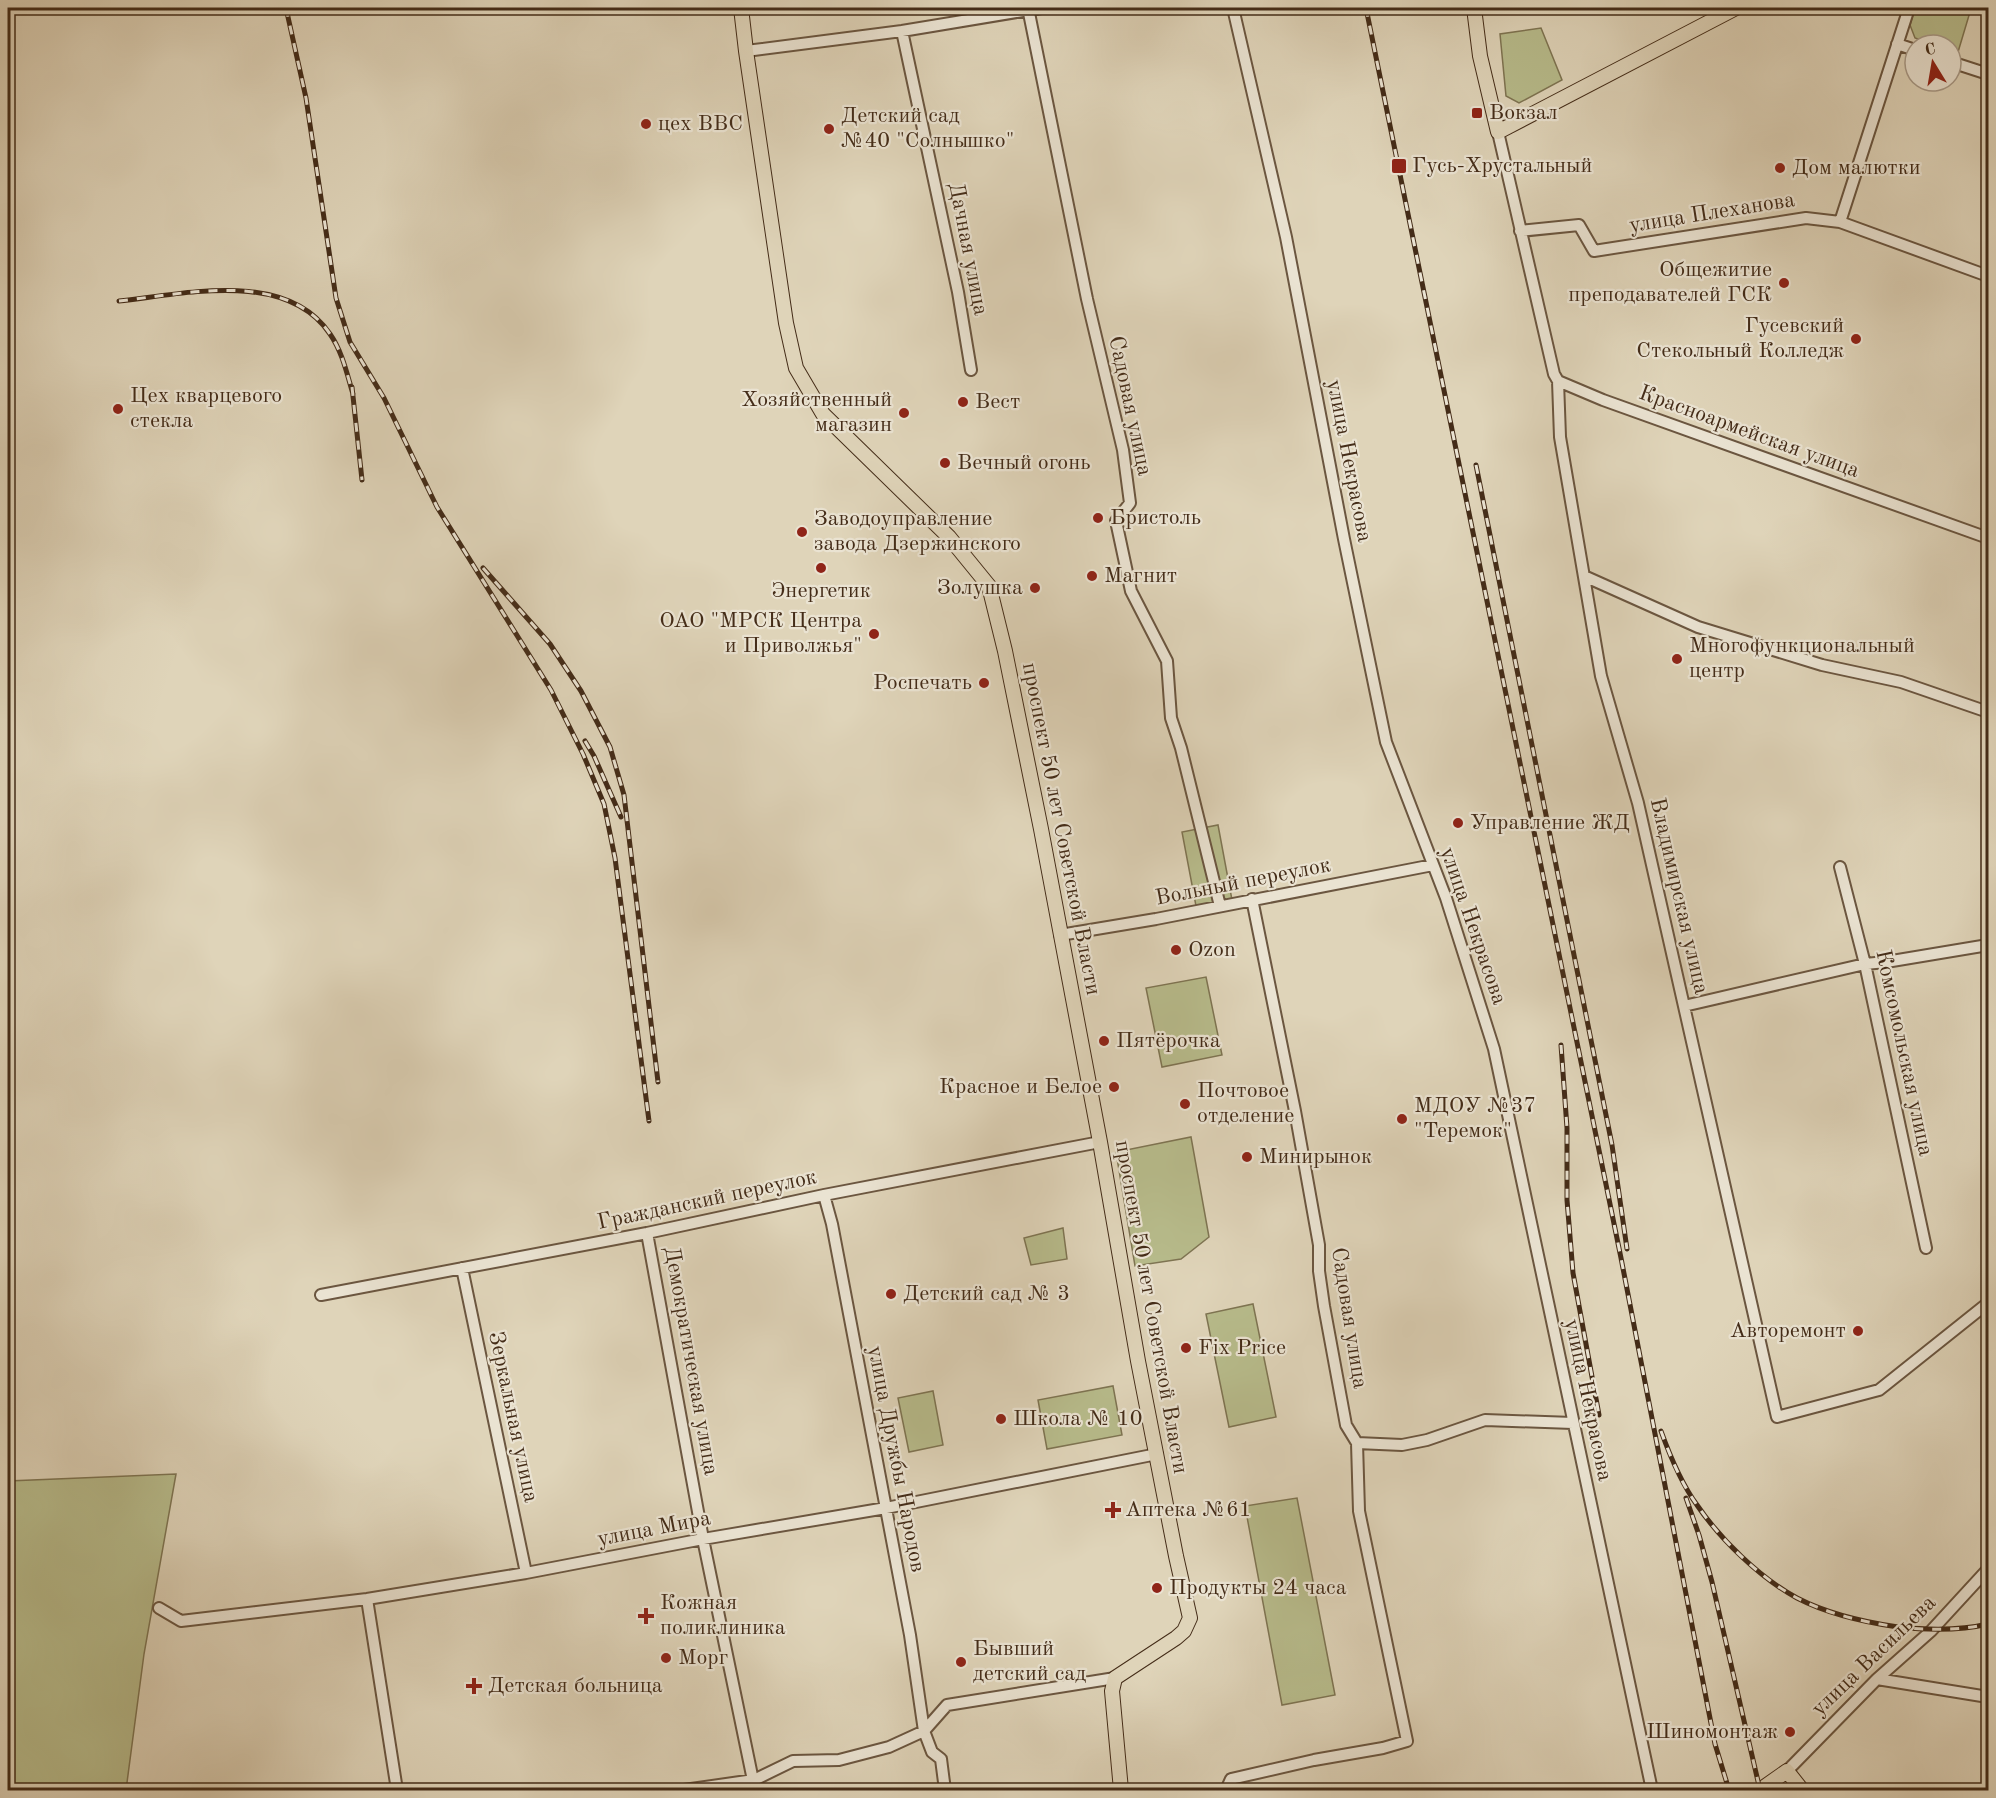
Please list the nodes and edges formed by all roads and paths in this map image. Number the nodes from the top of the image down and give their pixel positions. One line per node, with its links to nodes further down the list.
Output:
1 (741, 8): 11 (main road, проспект 50 лет Советской Власти)
2 (1041, 8): 7 (street)
3 (1233, 8): 23 (street, улица Некрасова)
4 (1474, 8): 14 (main road)
5 (1736, 8): 14 (main road)
6 (1909, 8): 9 (street)
7 (1028, 9): 8 (street); 26 (street, Садовая улица)
8 (902, 31): 11 (street); 18 (street, Дачная улица)
9 (1897, 44): 10 (street); 15 (street)
10 (1903, 46)
11 (746, 51): 27 (main road, проспект 50 лет Советской Власти)
12 (1963, 66): 13 (street)
13 (1989, 74)
14 (1498, 132): 16 (street)
15 (1840, 222): 16 (street, улица Плеханова); 17 (street, улица Плеханова)
16 (1520, 231): 19 (street)
17 (1989, 276)
18 (971, 370)
19 (1558, 381): 20 (street, Красноармейская улица); 21 (street, Владимирская улица)
20 (1989, 538)
21 (1584, 576): 22 (street); 30 (street, Владимирская улица)
22 (1989, 712)
23 (1433, 866): 25 (street, Вольный переулок); 38 (street, улица Некрасова)
24 (1840, 867): 29 (street, Комсомольская улица)
25 (1252, 899): 26 (street, Вольный переулок); 39 (street, Садовая улица)
26 (1220, 906): 27 (street, Вольный переулок)
27 (1060, 934): 31 (main road, проспект 50 лет Советской Власти)
28 (1989, 945): 29 (street)
29 (1865, 964): 30 (street); 34 (street, Комсомольская улица)
30 (1684, 1006): 37 (street, Владимирская улица)
31 (1100, 1142): 32 (street, Гражданский переулок); 40 (main road, проспект 50 лет Советской Власти)
32 (824, 1195): 33 (street, Гражданский переулок); 41 (street, улица Дружбы Народов)
33 (647, 1233): 35 (street, Гражданский переулок); 42 (street, Демократическая улица)
34 (1926, 1248)
35 (462, 1268): 36 (street, Гражданский переулок); 44 (street, Зеркальная улица)
36 (321, 1295)
37 (1989, 1303)
38 (1573, 1423): 39 (street); 58 (street, улица Некрасова)
39 (1357, 1443): 57 (street, Садовая улица)
40 (1157, 1454): 41 (street, улица Мира); 48 (main road, проспект 50 лет Советской Власти)
41 (886, 1508): 42 (street, улица Мира); 50 (street, улица Дружбы Народов)
42 (703, 1539): 44 (street, улица Мира); 52 (street, Демократическая улица)
43 (1989, 1569): 47 (street, улица Васильева)
44 (526, 1574): 45 (street, улица Мира)
45 (367, 1599): 46 (street, улица Мира); 53 (street)
46 (159, 1608)
47 (1877, 1679): 49 (street); 51 (street, улица Васильева)
48 (1113, 1685): 50 (street); 56 (main road)
49 (1989, 1697)
50 (924, 1731): 52 (street); 55 (street)
51 (1787, 1771): 59 (main road); 60 (main road)
52 (754, 1785): 54 (street)
53 (398, 1791)
54 (684, 1791)
55 (945, 1791)
56 (1121, 1791)
57 (1226, 1791)
58 (1652, 1791)
59 (1760, 1791)
60 (1802, 1791)

